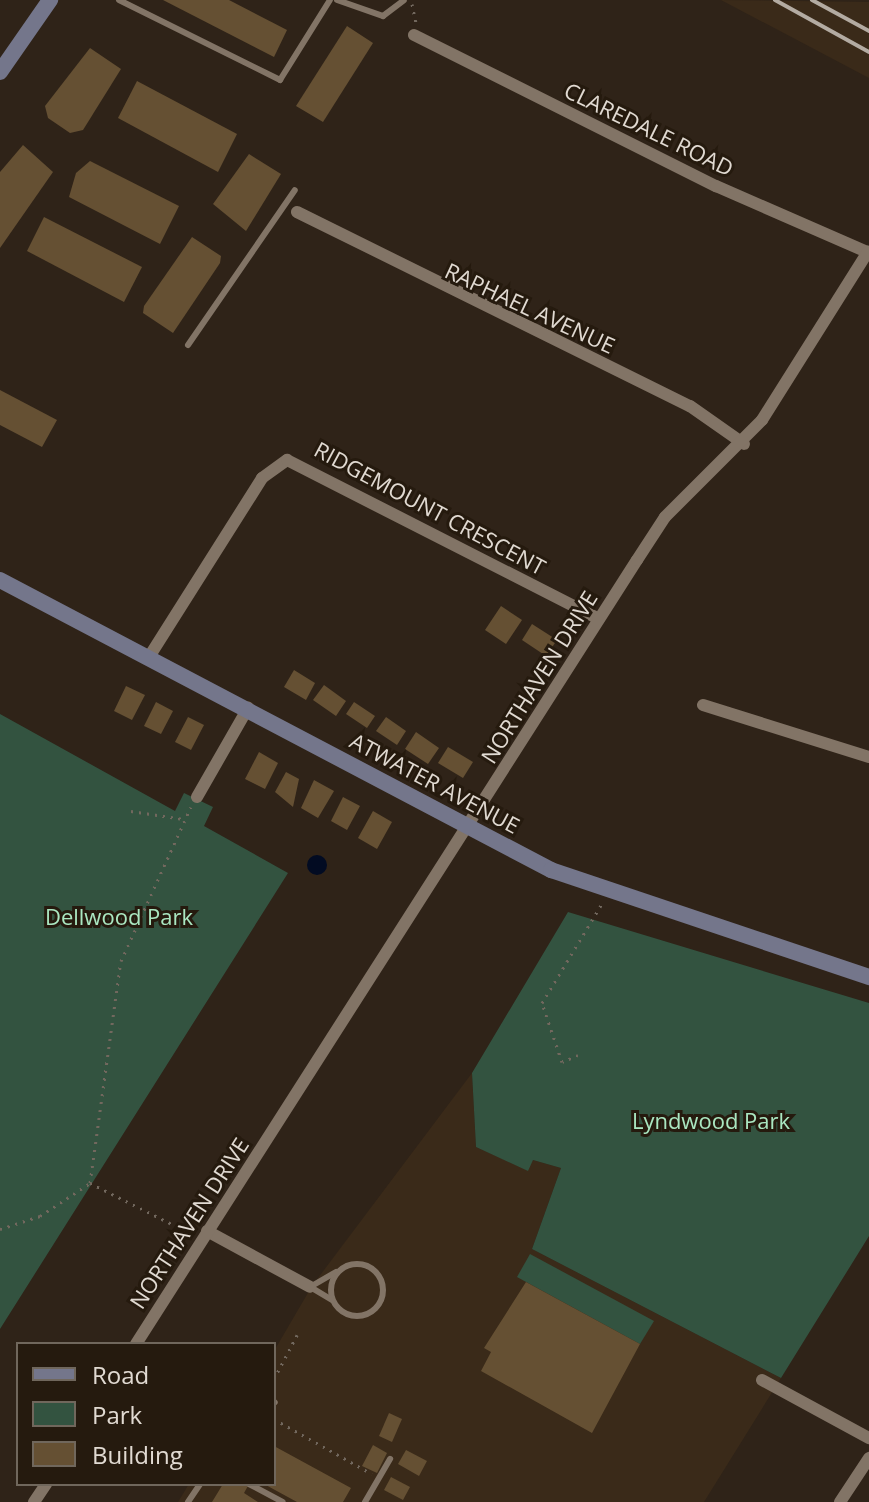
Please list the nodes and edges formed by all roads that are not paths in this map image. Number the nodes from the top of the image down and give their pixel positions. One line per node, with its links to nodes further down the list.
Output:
1 (50, 0): 8 (street)
2 (119, 0): 6 (lane)
3 (330, 0): 6 (lane)
4 (337, 0): 5 (lane)
5 (406, 0)
6 (128, 2)
7 (414, 35): 11 (street, CLAREDALE ROAD)
8 (0, 72)
9 (295, 190): 12 (lane)
10 (297, 212): 13 (street, RAPHAEL AVENUE)
11 (869, 253): 13 (street, NORTHAVEN DRIVE)
12 (188, 345)
13 (744, 444): 15 (street, NORTHAVEN DRIVE)
14 (0, 580): 16 (street, ATWATER AVENUE)
15 (599, 619): 16 (street, RIDGEMOUNT CRESCENT); 21 (street, NORTHAVEN DRIVE)
16 (149, 657): 18 (street, ATWATER AVENUE)
17 (703, 705): 19 (street)
18 (248, 708): 20 (street); 21 (street, ATWATER AVENUE)
19 (869, 757)
20 (197, 797)
21 (469, 827): 22 (street, ATWATER AVENUE); 23 (street, NORTHAVEN DRIVE)
22 (869, 977)
23 (205, 1235): 25 (street); 27 (street, NORTHAVEN DRIVE)
24 (343, 1268): 25 (lane); 26 (lane); 26 (lane)
25 (310, 1287): 26 (lane)
26 (332, 1300)
27 (137, 1342)
28 (762, 1380): 29 (street)
29 (869, 1438)
30 (869, 1458): 35 (street)
31 (390, 1459): 34 (lane)
32 (253, 1486): 33 (lane)
33 (283, 1502)
34 (365, 1502)
35 (840, 1502)

